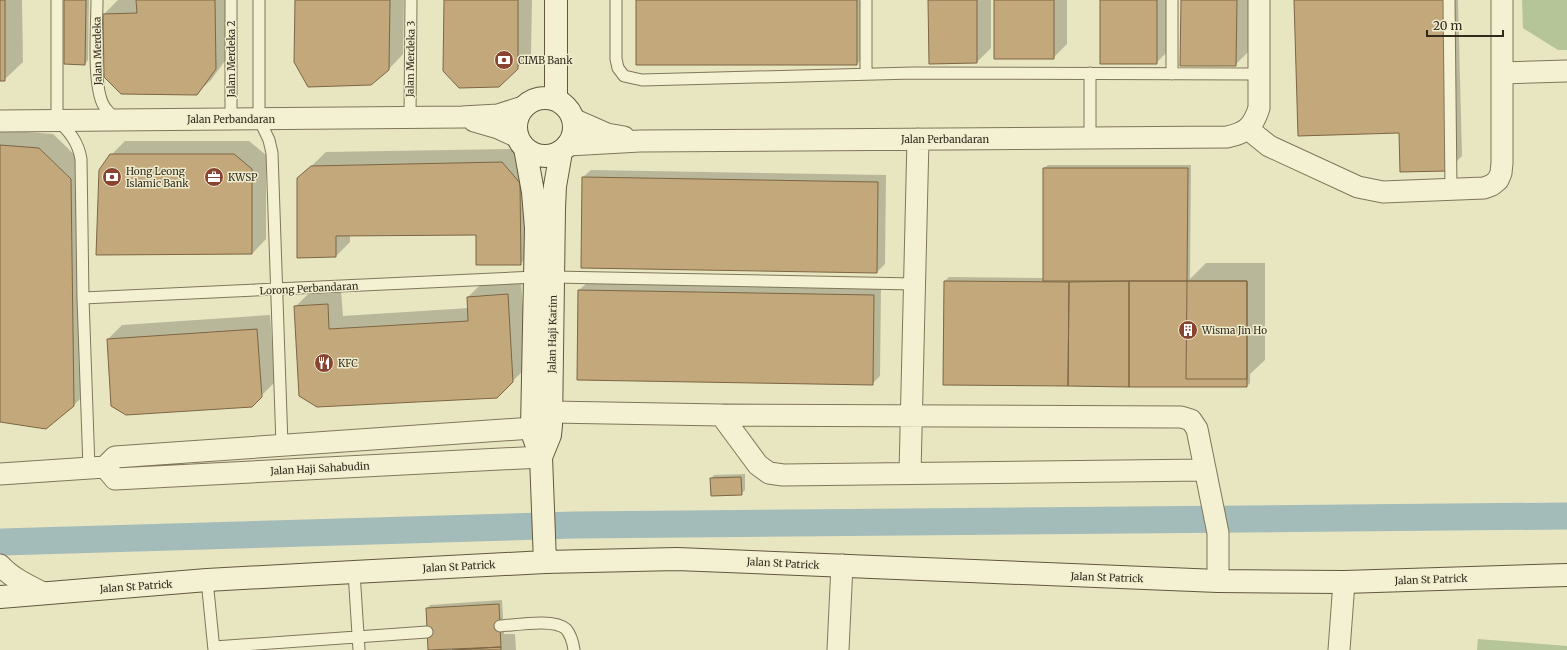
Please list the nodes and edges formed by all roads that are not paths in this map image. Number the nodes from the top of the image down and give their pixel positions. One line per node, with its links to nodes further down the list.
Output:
1 (57, 0): 25 (lane)
2 (97, 0): 26 (lane, Jalan Merdeka)
3 (232, 0): 22 (lane, Jalan Merdeka 2)
4 (260, 0): 23 (lane)
5 (411, 0): 20 (lane, Jalan Merdeka 3)
6 (616, 0): 16 (lane)
7 (866, 0): 16 (lane)
8 (1172, 0): 17 (lane)
9 (1259, 0): 18 (street)
10 (1449, 0): 34 (lane)
11 (1502, 0): 15 (street)
12 (556, 4): 19 (street)
13 (1567, 72): 15 (street)
14 (1090, 73): 16 (lane); 17 (lane); 29 (lane)
15 (1502, 73): 34 (street)
16 (866, 74)
17 (1172, 74): 18 (lane)
18 (1259, 74): 28 (street)
19 (540, 102): 21 (street, Jalan Perbandaran); 24 (street); 32 (street)
20 (410, 117): 21 (street, Jalan Perbandaran); 23 (street, Jalan Perbandaran)
21 (462, 117): 32 (street, Jalan Perbandaran)
22 (231, 119): 23 (street, Jalan Perbandaran); 26 (street, Jalan Perbandaran)
23 (259, 119): 37 (lane)
24 (573, 119): 31 (street, Jalan Perbandaran); 33 (street)
25 (57, 120): 26 (street, Jalan Perbandaran); 27 (street, Jalan Perbandaran); 38 (lane)
26 (116, 120)
27 (0, 121)
28 (1248, 129): 29 (street, Jalan Perbandaran); 34 (street)
29 (1090, 138): 30 (street, Jalan Perbandaran)
30 (918, 139): 31 (street, Jalan Perbandaran); 36 (street)
31 (640, 141): 33 (street, Jalan Perbandaran)
32 (521, 142): 33 (street); 35 (street, Jalan Haji Karim)
33 (565, 148): 35 (street, Jalan Haji Karim)
34 (1451, 190)
35 (544, 277): 36 (lane, Lorong Perbandaran); 37 (lane, Lorong Perbandaran); 39 (street, Jalan Haji Karim); 42 (street, Jalan Haji Karim)
36 (914, 284): 41 (street)
37 (277, 289): 38 (lane, Lorong Perbandaran); 44 (lane)
38 (84, 298): 47 (lane)
39 (551, 412): 40 (street); 45 (street, Jalan Haji Karim)
40 (721, 415): 41 (street); 49 (street)
41 (911, 416): 48 (street); 49 (street)
42 (532, 428): 43 (street); 45 (street, Jalan Haji Karim)
43 (499, 430): 44 (street); 46 (street)
44 (282, 445): 47 (street)
45 (541, 457): 46 (street, Jalan Haji Sahabudin); 51 (street, Jalan Haji Karim)
46 (500, 459): 47 (street, Jalan Haji Sahabudin)
47 (97, 467): 50 (street)
48 (1205, 470): 49 (street); 57 (street)
49 (910, 473)
50 (0, 474)
51 (544, 562): 53 (street, Jalan St Patrick); 54 (street, Jalan St Patrick)
52 (0, 565): 59 (street)
53 (842, 565): 57 (street, Jalan St Patrick); 67 (street)
54 (354, 572): 56 (street, Jalan St Patrick); 63 (lane)
55 (1567, 575): 58 (street, Jalan St Patrick)
56 (207, 580): 59 (street, Jalan St Patrick); 64 (lane)
57 (1218, 581): 58 (street, Jalan St Patrick)
58 (1344, 582): 68 (street)
59 (43, 593): 60 (street, Jalan St Patrick)
60 (0, 597)
61 (500, 626): 66 (lane)
62 (427, 632): 63 (lane)
63 (359, 636): 64 (lane); 65 (lane)
64 (214, 649)
65 (360, 650)
66 (574, 650)
67 (838, 650)
68 (1339, 650)

